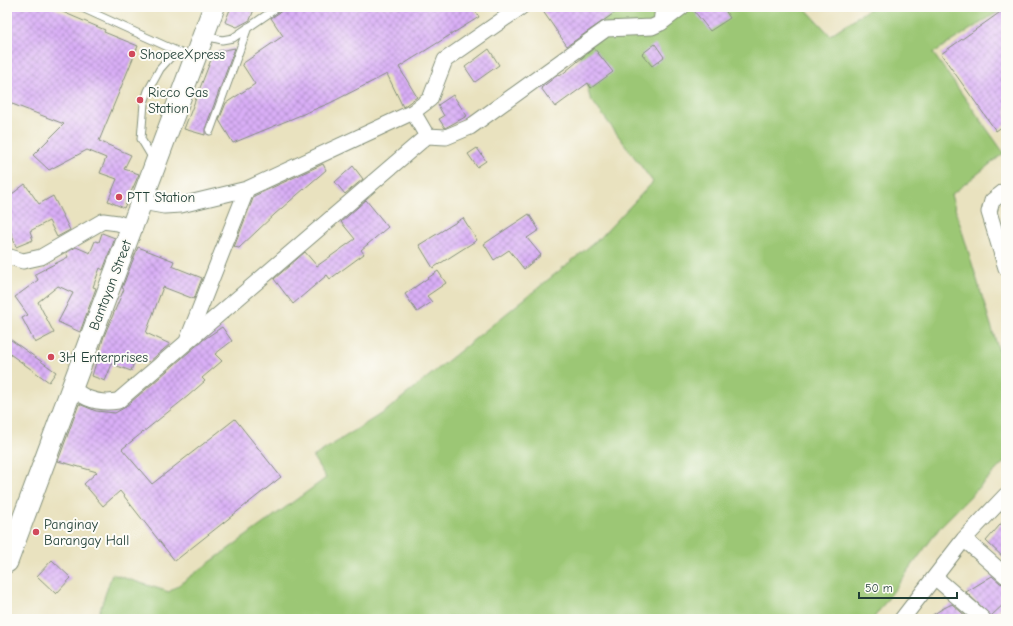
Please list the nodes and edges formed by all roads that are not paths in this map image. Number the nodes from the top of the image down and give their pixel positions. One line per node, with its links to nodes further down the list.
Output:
1 (80, 7): 10 (lane)
2 (214, 7): 9 (main road, Bantayan Street)
3 (278, 7): 8 (lane)
4 (522, 7): 11 (street)
5 (663, 7): 7 (street)
6 (682, 7): 7 (street)
7 (661, 22): 13 (street)
8 (248, 27): 9 (lane); 12 (lane)
9 (203, 35): 10 (main road, Bantayan Street)
10 (185, 55): 14 (main road, Bantayan Street); 14 (lane)
11 (413, 112): 13 (street); 15 (street)
12 (210, 131)
13 (428, 136): 22 (street)
14 (156, 164): 17 (main road, Bantayan Street)
15 (247, 189): 17 (street); 22 (street)
16 (1006, 190): 19 (street)
17 (142, 202): 18 (main road, Bantayan Street)
18 (131, 228): 20 (street); 23 (main road, Bantayan Street)
19 (1001, 241): 21 (street)
20 (7, 256)
21 (1006, 268)
22 (186, 344): 23 (street)
23 (71, 386): 26 (main road, Bantayan Street)
24 (1004, 501): 25 (street)
25 (964, 539): 27 (street); 28 (street)
26 (7, 562)
27 (1006, 576)
28 (936, 578): 29 (street); 30 (street)
29 (906, 618)
30 (983, 619)

